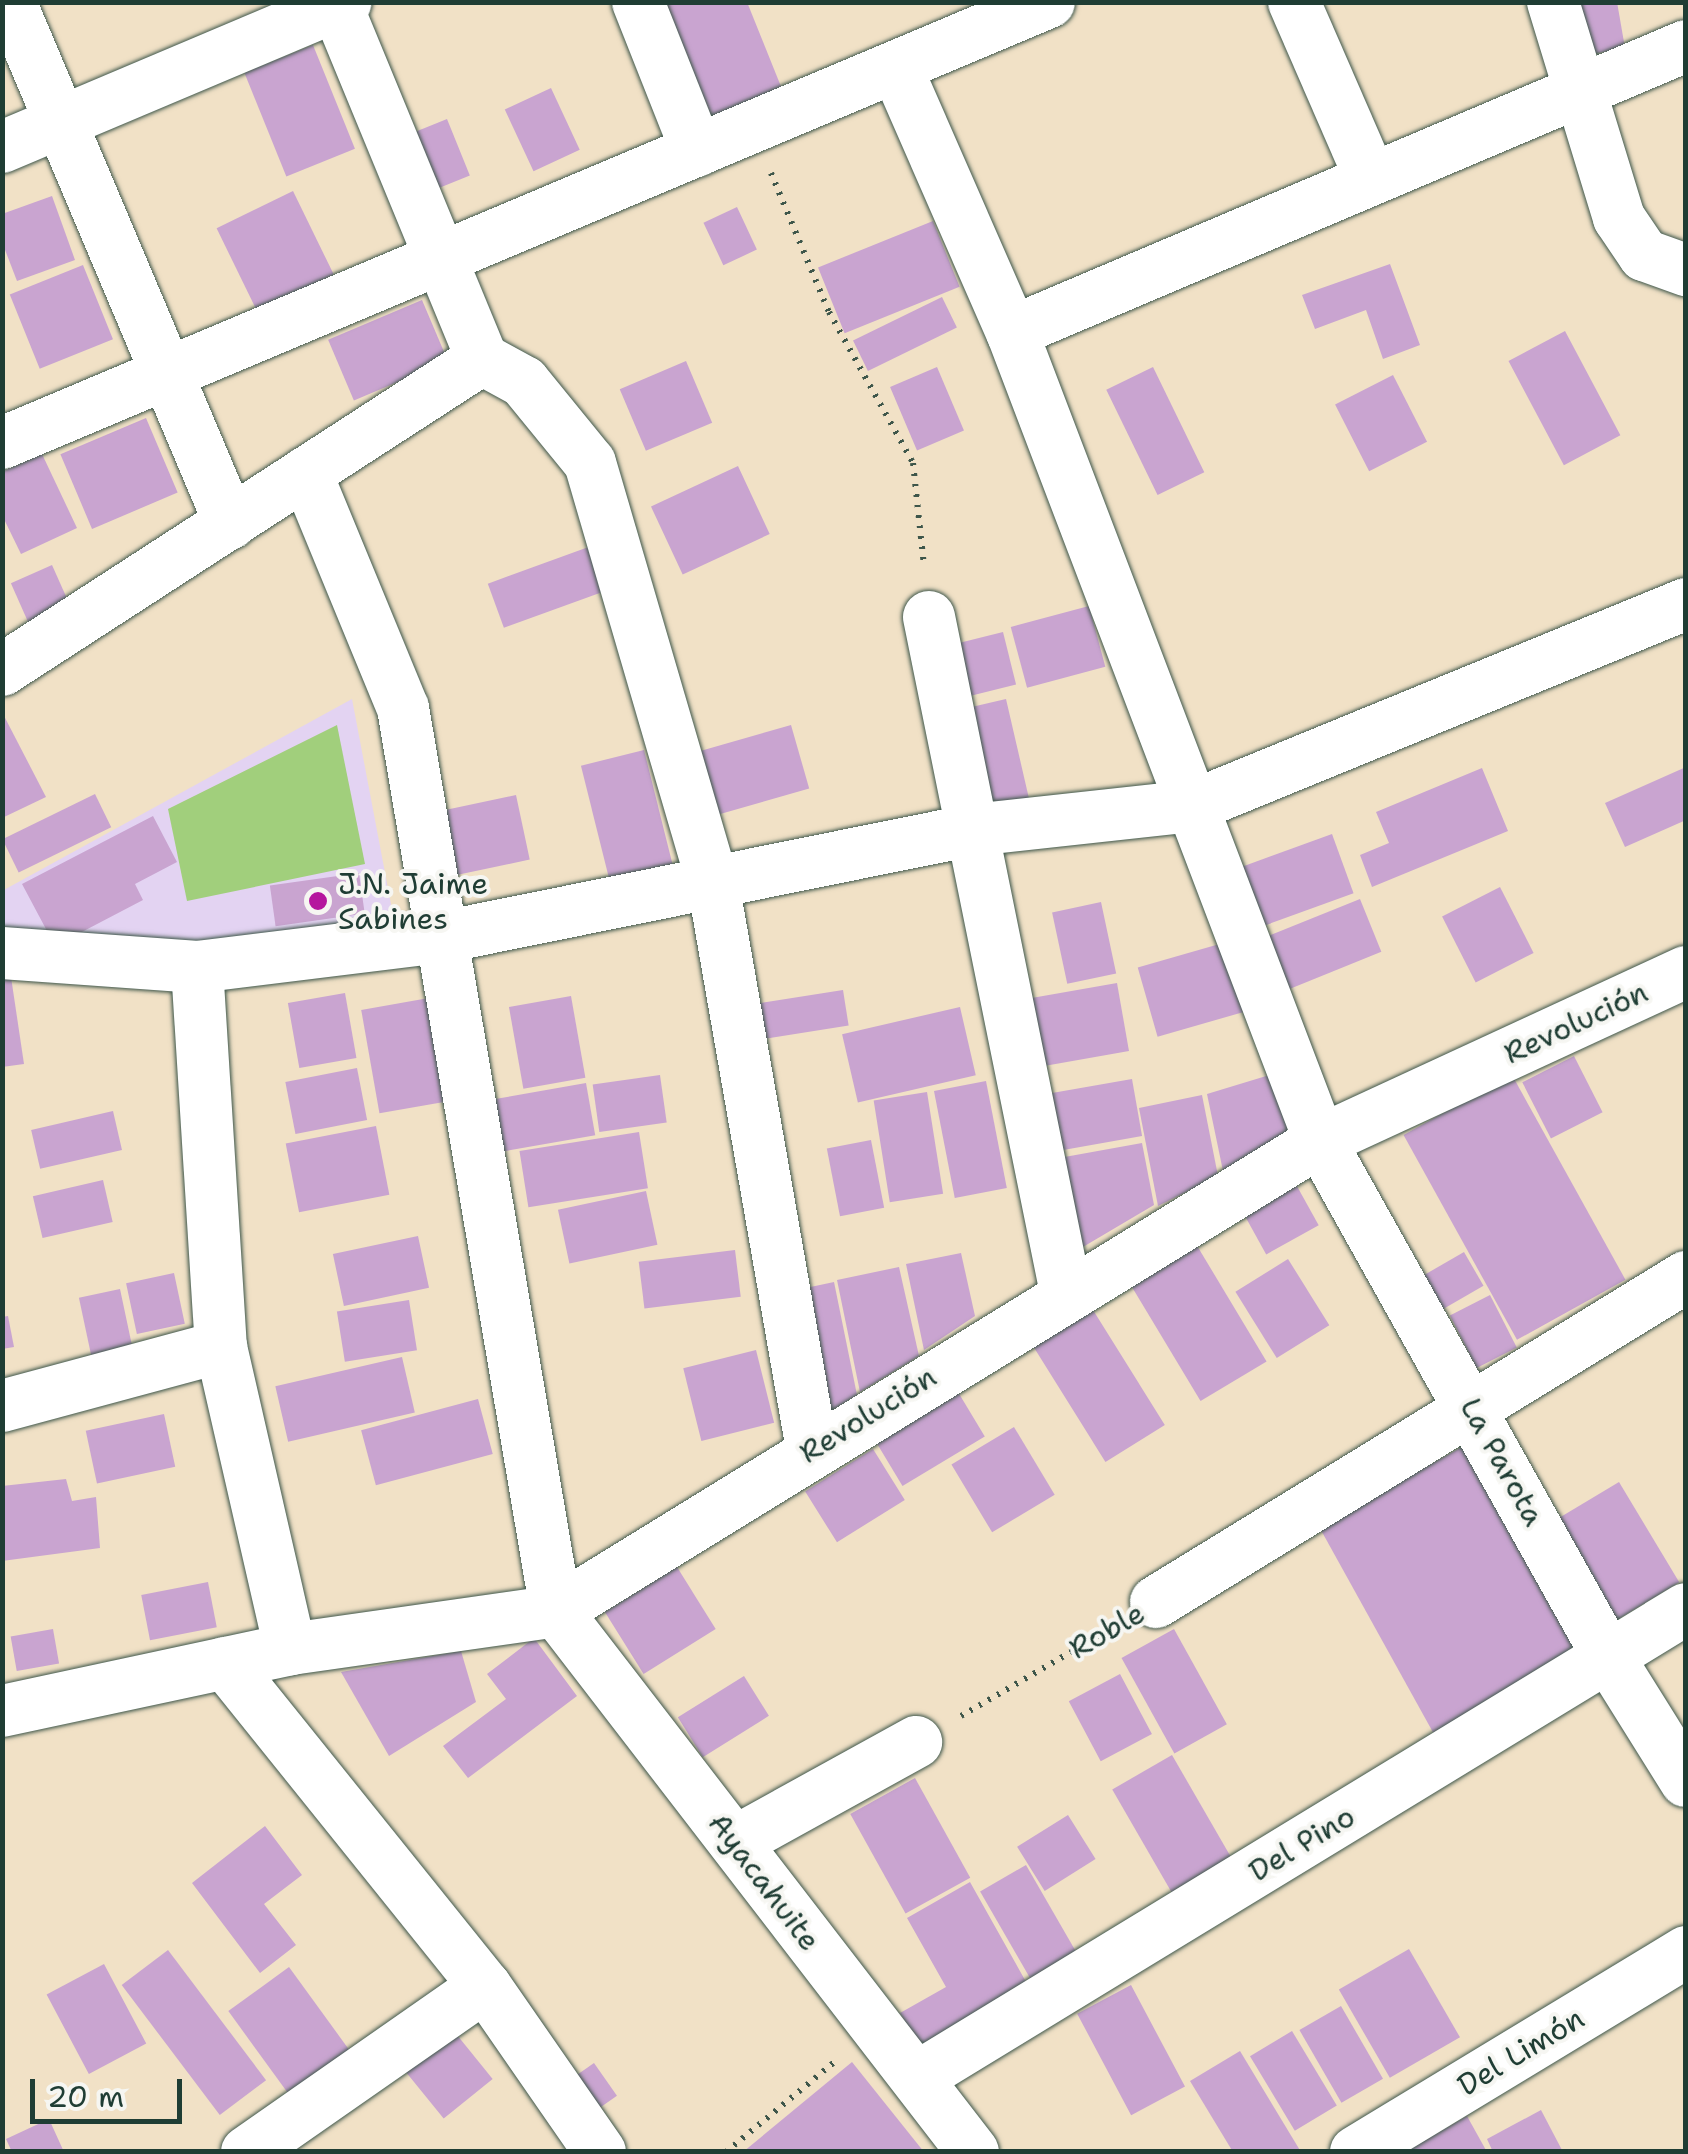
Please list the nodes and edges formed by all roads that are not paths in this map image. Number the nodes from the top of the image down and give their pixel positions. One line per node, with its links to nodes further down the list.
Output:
1 (10, 2): 11 (street)
2 (638, 2): 13 (street)
3 (1049, 2): 7 (street)
4 (1294, 2): 14 (street)
5 (1553, 2): 10 (street)
6 (339, 4): 11 (street); 15 (street)
7 (953, 21): 9 (street)
8 (1686, 46): 10 (street)
9 (896, 66): 13 (street); 17 (street, La Parota)
10 (1581, 91): 14 (street); 16 (street)
11 (60, 123): 12 (street); 19 (street)
12 (2, 147)
13 (698, 151): 15 (street)
14 (1371, 180): 17 (street)
15 (439, 260): 18 (street); 19 (street)
16 (1686, 270)
17 (1012, 332): 26 (street, La Parota)
18 (482, 359): 21 (street); 28 (street)
19 (167, 374): 20 (street); 22 (street)
20 (2, 443)
21 (306, 473): 22 (street); 29 (street)
22 (230, 523): 25 (street)
23 (1686, 604): 26 (street)
24 (929, 618): 27 (street)
25 (2, 670)
26 (1192, 806): 27 (street); 33 (street, La Parota)
27 (972, 830): 28 (street); 35 (street)
28 (712, 882): 29 (street); 39 (street)
29 (443, 937): 31 (street); 42 (street)
30 (2, 953): 31 (street)
31 (197, 968): 36 (street)
32 (1686, 972): 33 (street, Revolución)
33 (1320, 1142): 35 (street, Revolución); 38 (street, La Parota)
34 (1686, 1277): 38 (street, Roble)
35 (1066, 1293): 39 (street, Revolución)
36 (221, 1347): 37 (street); 43 (street)
37 (2, 1406)
38 (1474, 1412): 40 (street, Roble); 44 (street, La Parota)
39 (812, 1449): 42 (street, Revolución)
40 (1156, 1602)
41 (1686, 1610): 44 (street, Del Pino)
42 (556, 1611): 43 (street, Revolución); 49 (street, Ayacahuite)
43 (290, 1649): 45 (street, Revolución)
44 (1609, 1658): 48 (street, La Parota); 52 (street, Del Pino)
45 (226, 1663): 46 (street, Revolución); 51 (street)
46 (2, 1710)
47 (916, 1742): 49 (street)
48 (1686, 1781)
49 (734, 1842): 52 (street, Ayacahuite)
50 (1686, 1952): 56 (street, Del Limón)
51 (485, 1986): 53 (street); 54 (street)
52 (918, 2076): 55 (street, Ayacahuite)
53 (246, 2152)
54 (600, 2152)
55 (974, 2152)
56 (1356, 2152)

